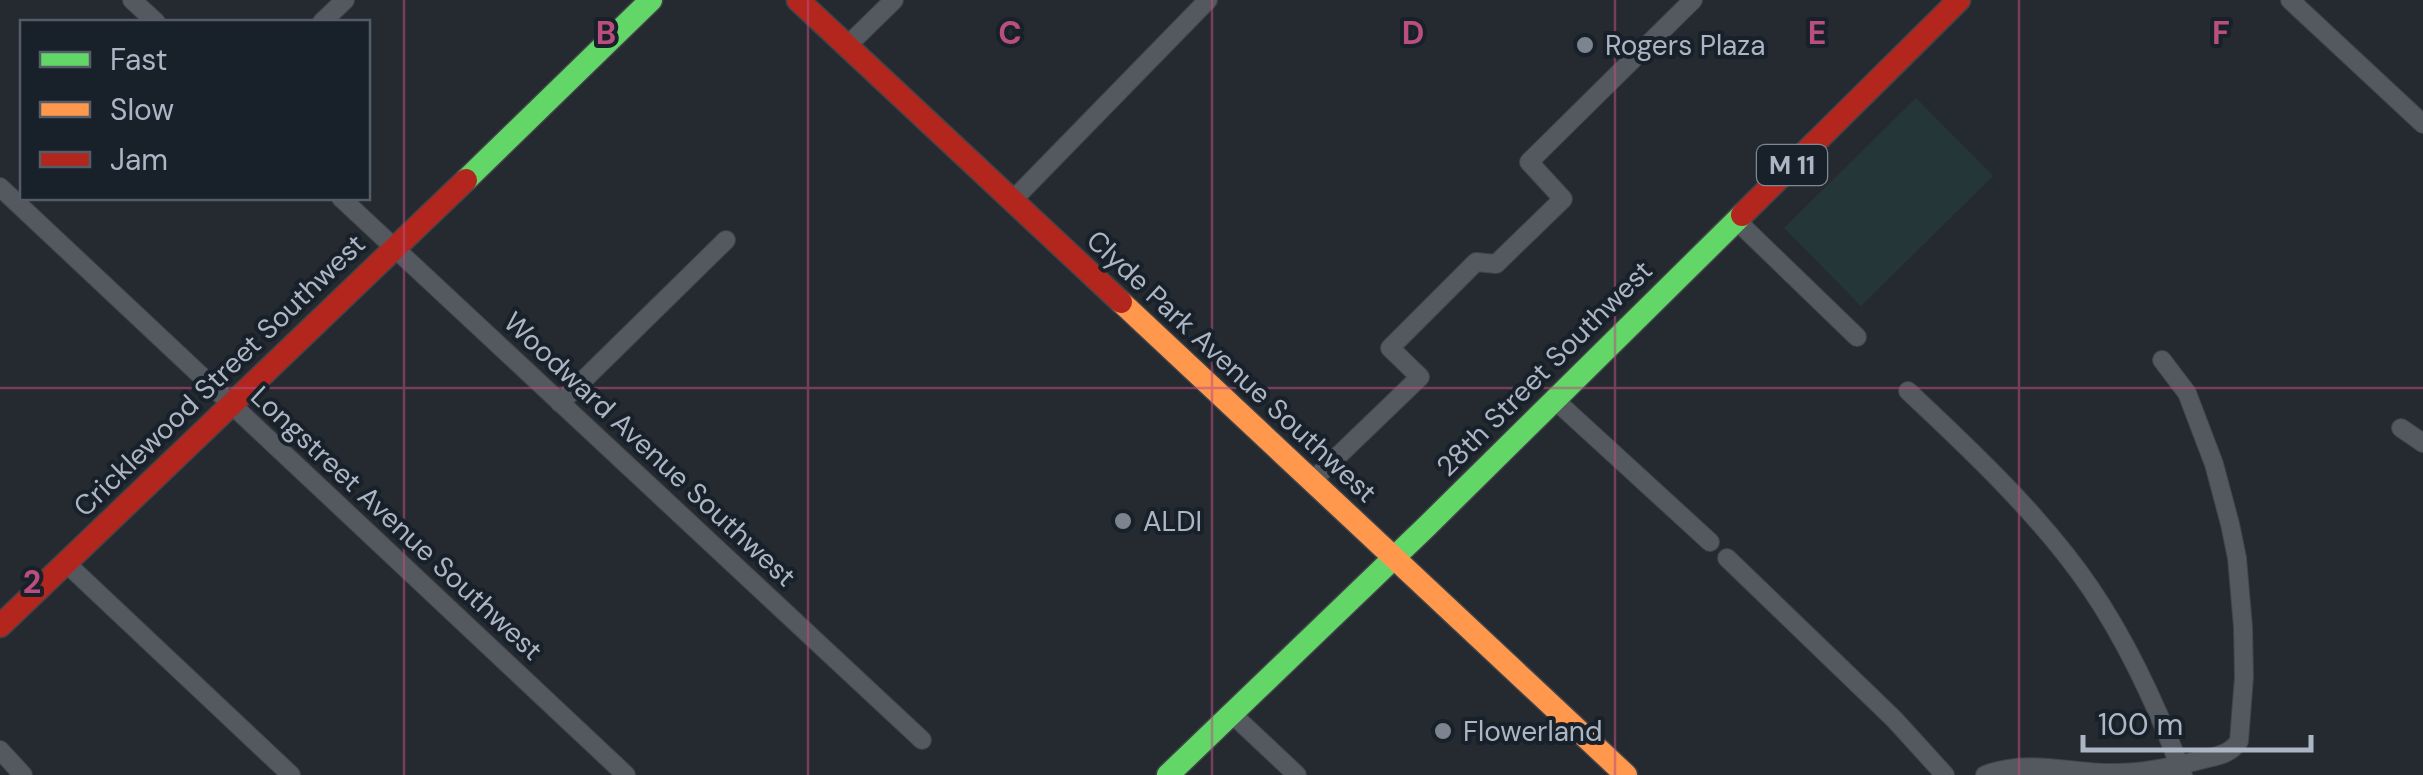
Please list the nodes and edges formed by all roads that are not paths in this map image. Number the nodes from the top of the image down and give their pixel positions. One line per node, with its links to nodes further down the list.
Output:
1 (132, 0): 10 (street)
2 (345, 0): 11 (street)
3 (651, 0): 19 (main road, Cricklewood Street Southwest)
4 (798, 0): 12 (main road, Clyde Park Avenue Southwest)
5 (894, 0): 12 (street)
6 (1208, 0): 16 (street)
7 (1693, 0): 28 (street)
8 (1960, 0): 17 (main road, 28th Street Southwest / M 11)
9 (2290, 0): 13 (street)
10 (154, 20)
11 (324, 20)
12 (847, 46): 16 (main road, Clyde Park Avenue Southwest)
13 (2423, 124)
14 (0, 188): 25 (street, Longstreet Avenue Southwest)
15 (343, 200): 19 (street, Woodward Avenue Southwest)
16 (1012, 200): 28 (main road, Clyde Park Avenue Southwest)
17 (1736, 220): 20 (street); 23 (main road, 28th Street Southwest / M 11)
18 (726, 240): 24 (street)
19 (396, 249): 24 (street, Woodward Avenue Southwest); 25 (main road, Cricklewood Street Southwest)
20 (1857, 337)
21 (2162, 360): 37 (street)
22 (1908, 392): 37 (street)
23 (1555, 400): 29 (street); 30 (main road, 28th Street Southwest / M 11)
24 (560, 403): 35 (street, Woodward Avenue Southwest)
25 (232, 406): 32 (main road, Cricklewood Street Southwest); 40 (street, Longstreet Avenue Southwest)
26 (2402, 428): 27 (street)
27 (2423, 443)
28 (1312, 481): 30 (main road, Clyde Park Avenue Southwest)
29 (1710, 542)
30 (1394, 558): 34 (main road, 28th Street Southwest / M 11); 43 (main road, Clyde Park Avenue Southwest)
31 (1727, 558): 44 (street)
32 (66, 562): 33 (main road, Cricklewood Street Southwest); 39 (street)
33 (0, 626)
34 (1231, 713): 41 (main road, 28th Street Southwest / M 11); 42 (street)
35 (922, 740)
36 (0, 750): 38 (street)
37 (2181, 770): 45 (street)
38 (23, 775)
39 (292, 775)
40 (626, 775)
41 (1168, 775)
42 (1297, 775)
43 (1626, 775)
44 (1945, 775)
45 (1985, 775)

